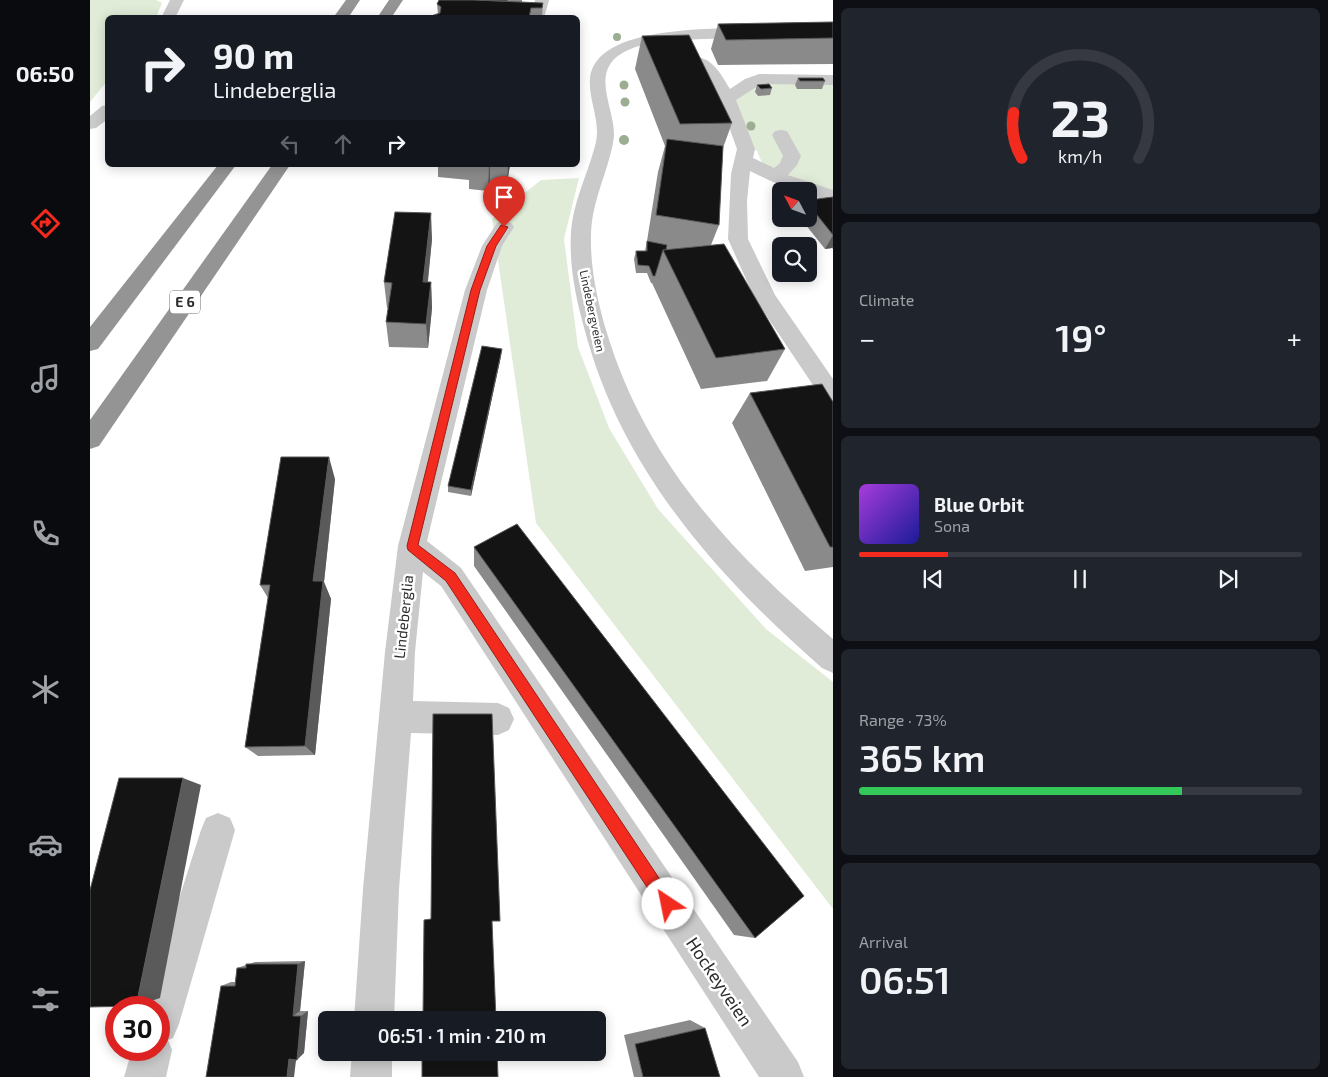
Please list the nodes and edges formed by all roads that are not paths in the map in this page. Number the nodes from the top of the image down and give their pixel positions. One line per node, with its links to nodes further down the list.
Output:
1 (177, 0): 5 (street)
2 (354, 0): 6 (highway)
3 (396, 0): 7 (highway)
4 (542, 0): 8 (street)
5 (170, 15)
6 (342, 15)
7 (386, 15)
8 (538, 15)
9 (768, 31): 10 (street)
10 (606, 58): 12 (street); 26 (street, Lindebergveien)
11 (833, 80): 12 (street)
12 (726, 99): 16 (street)
13 (105, 112): 14 (street)
14 (90, 124)
15 (781, 135): 19 (street)
16 (744, 161): 19 (street); 23 (street)
17 (225, 167): 22 (highway)
18 (280, 167): 24 (highway, E 6)
19 (776, 176): 20 (street)
20 (833, 196)
21 (504, 227): 25 (street, Lindeberglia)
22 (90, 343)
23 (833, 397)
24 (90, 439)
25 (412, 546): 27 (street, Lindeberglia); 36 (street, Hockeyveien)
26 (833, 658)
27 (396, 716): 28 (street); 31 (street, Lindeberglia)
28 (498, 719)
29 (218, 830): 30 (street)
30 (168, 996)
31 (374, 1011)
32 (149, 1061): 34 (street)
33 (372, 1061): 35 (street)
34 (145, 1077)
35 (371, 1077)
36 (783, 1077)

